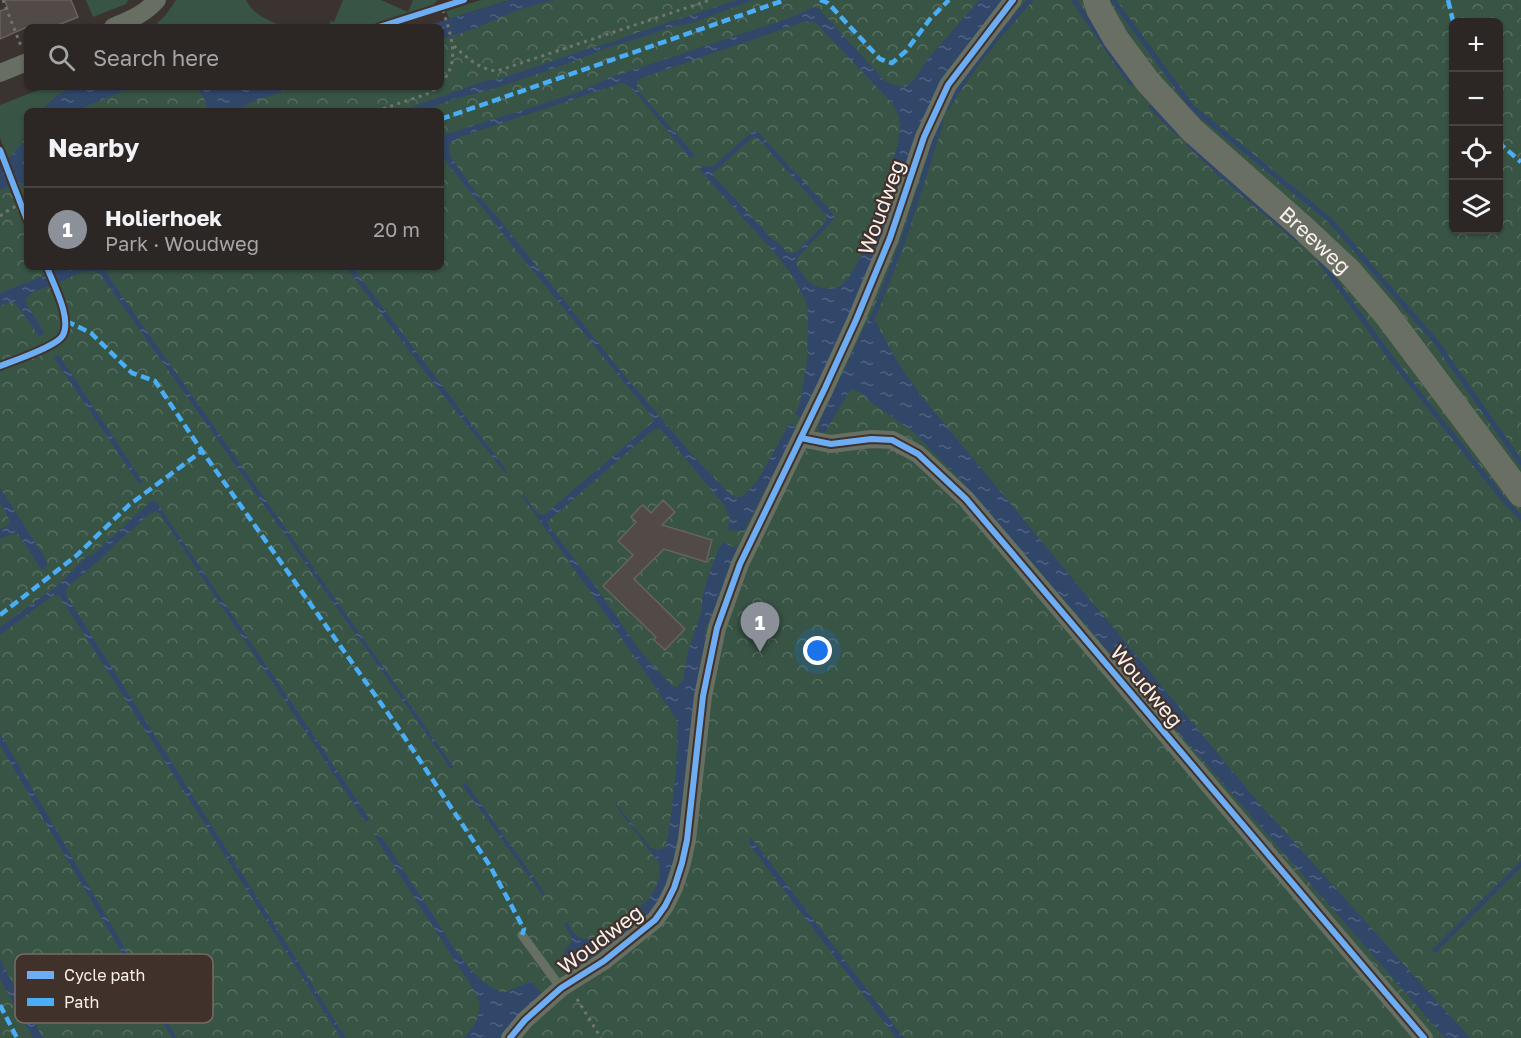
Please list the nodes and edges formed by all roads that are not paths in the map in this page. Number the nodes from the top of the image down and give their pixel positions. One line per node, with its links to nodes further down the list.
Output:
1 (157, 0): 4 (street)
2 (1013, 0): 7 (street, Woudweg)
3 (1096, 0): 8 (street, Breeweg)
4 (120, 24)
5 (24, 57): 6 (street)
6 (0, 73)
7 (801, 438): 10 (street, Woudweg); 12 (street, Woudweg)
8 (1521, 494)
9 (522, 935): 10 (lane)
10 (564, 986): 11 (street, Woudweg)
11 (510, 1038)
12 (1424, 1038)

